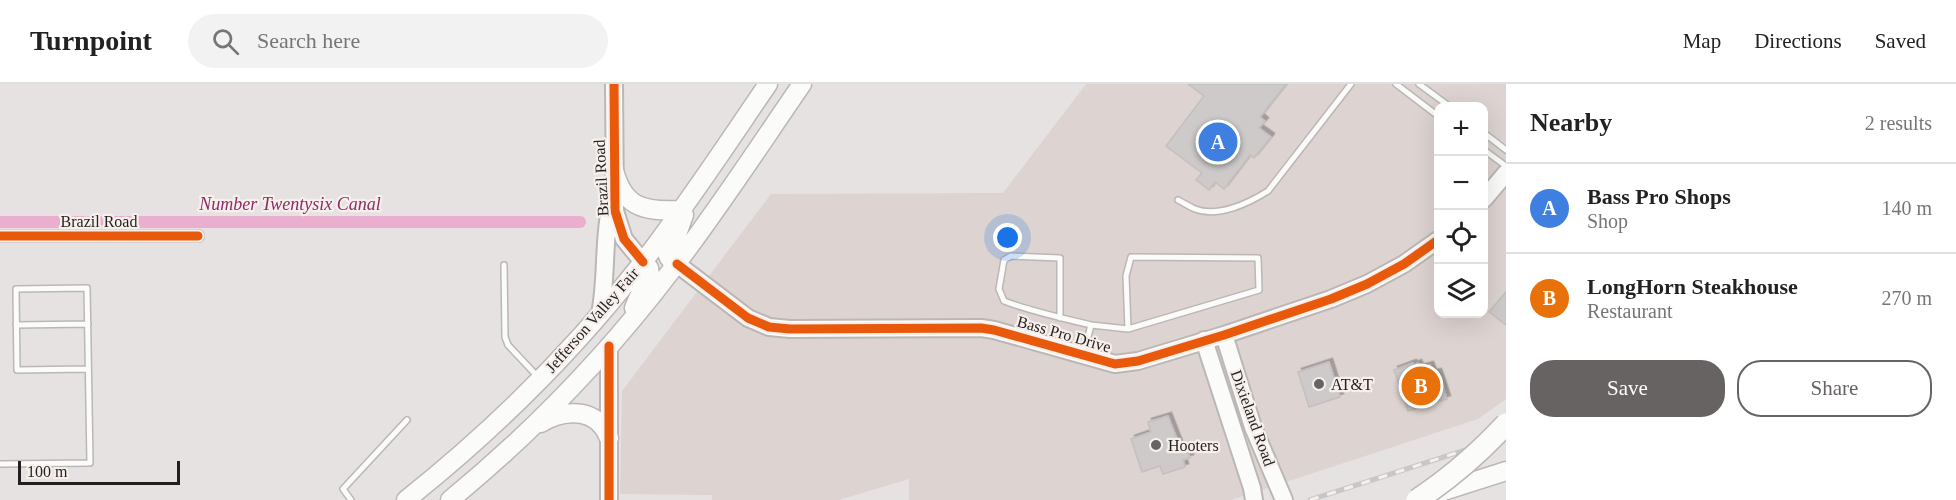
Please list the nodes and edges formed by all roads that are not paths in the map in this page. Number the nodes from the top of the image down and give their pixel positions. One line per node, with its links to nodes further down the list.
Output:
1 (614, 84): 12 (street, Brazil Road)
2 (768, 84): 15 (main road, Jefferson Valley Fair)
3 (802, 84): 24 (main road)
4 (1351, 84): 18 (lane)
5 (1396, 84): 8 (lane)
6 (1419, 84): 7 (lane)
7 (1444, 102)
8 (1434, 113)
9 (1488, 136): 10 (lane)
10 (1506, 150)
11 (1488, 153): 13 (lane)
12 (613, 166): 17 (street, Brazil Road); 19 (main road)
13 (1506, 166)
14 (1506, 173): 16 (street)
15 (692, 194): 19 (main road, Jefferson Valley Fair); 24 (main road)
16 (1488, 195)
17 (613, 197): 23 (street, Brazil Road); 26 (street)
18 (1178, 200)
19 (681, 210): 23 (main road, Jefferson Valley Fair)
20 (0, 236): 21 (street, Brazil Road)
21 (198, 236)
22 (1434, 243): 33 (street, Bass Pro Drive)
23 (643, 262): 26 (main road, Jefferson Valley Fair); 31 (main road)
24 (677, 264): 31 (main road); 36 (street, Bass Pro Drive)
25 (504, 265): 38 (lane)
26 (600, 314): 38 (main road, Jefferson Valley Fair)
27 (1060, 318): 27 (lane); 30 (lane)
28 (88, 324): 29 (lane); 29 (lane); 37 (lane)
29 (16, 325): 37 (lane)
30 (1091, 325): 32 (lane); 36 (lane)
31 (625, 328): 35 (main road)
32 (1128, 329): 32 (lane)
33 (1224, 335): 34 (street, Bass Pro Drive); 50 (street, Dixieland Road)
34 (1204, 340): 36 (street, Bass Pro Drive); 49 (street, Dixieland Road)
35 (609, 346): 41 (main road); 42 (street)
36 (1084, 354)
37 (88, 369): 43 (lane)
38 (540, 379): 46 (main road, Jefferson Valley Fair)
39 (407, 420): 45 (lane)
40 (1506, 424): 51 (highway, bridge)
41 (524, 434): 42 (main road); 47 (main road)
42 (609, 438): 48 (street)
43 (0, 464)
44 (1506, 471): 51 (main road)
45 (351, 500)
46 (406, 500)
47 (450, 500)
48 (609, 500)
49 (1254, 500)
50 (1284, 500)
51 (1416, 500)

